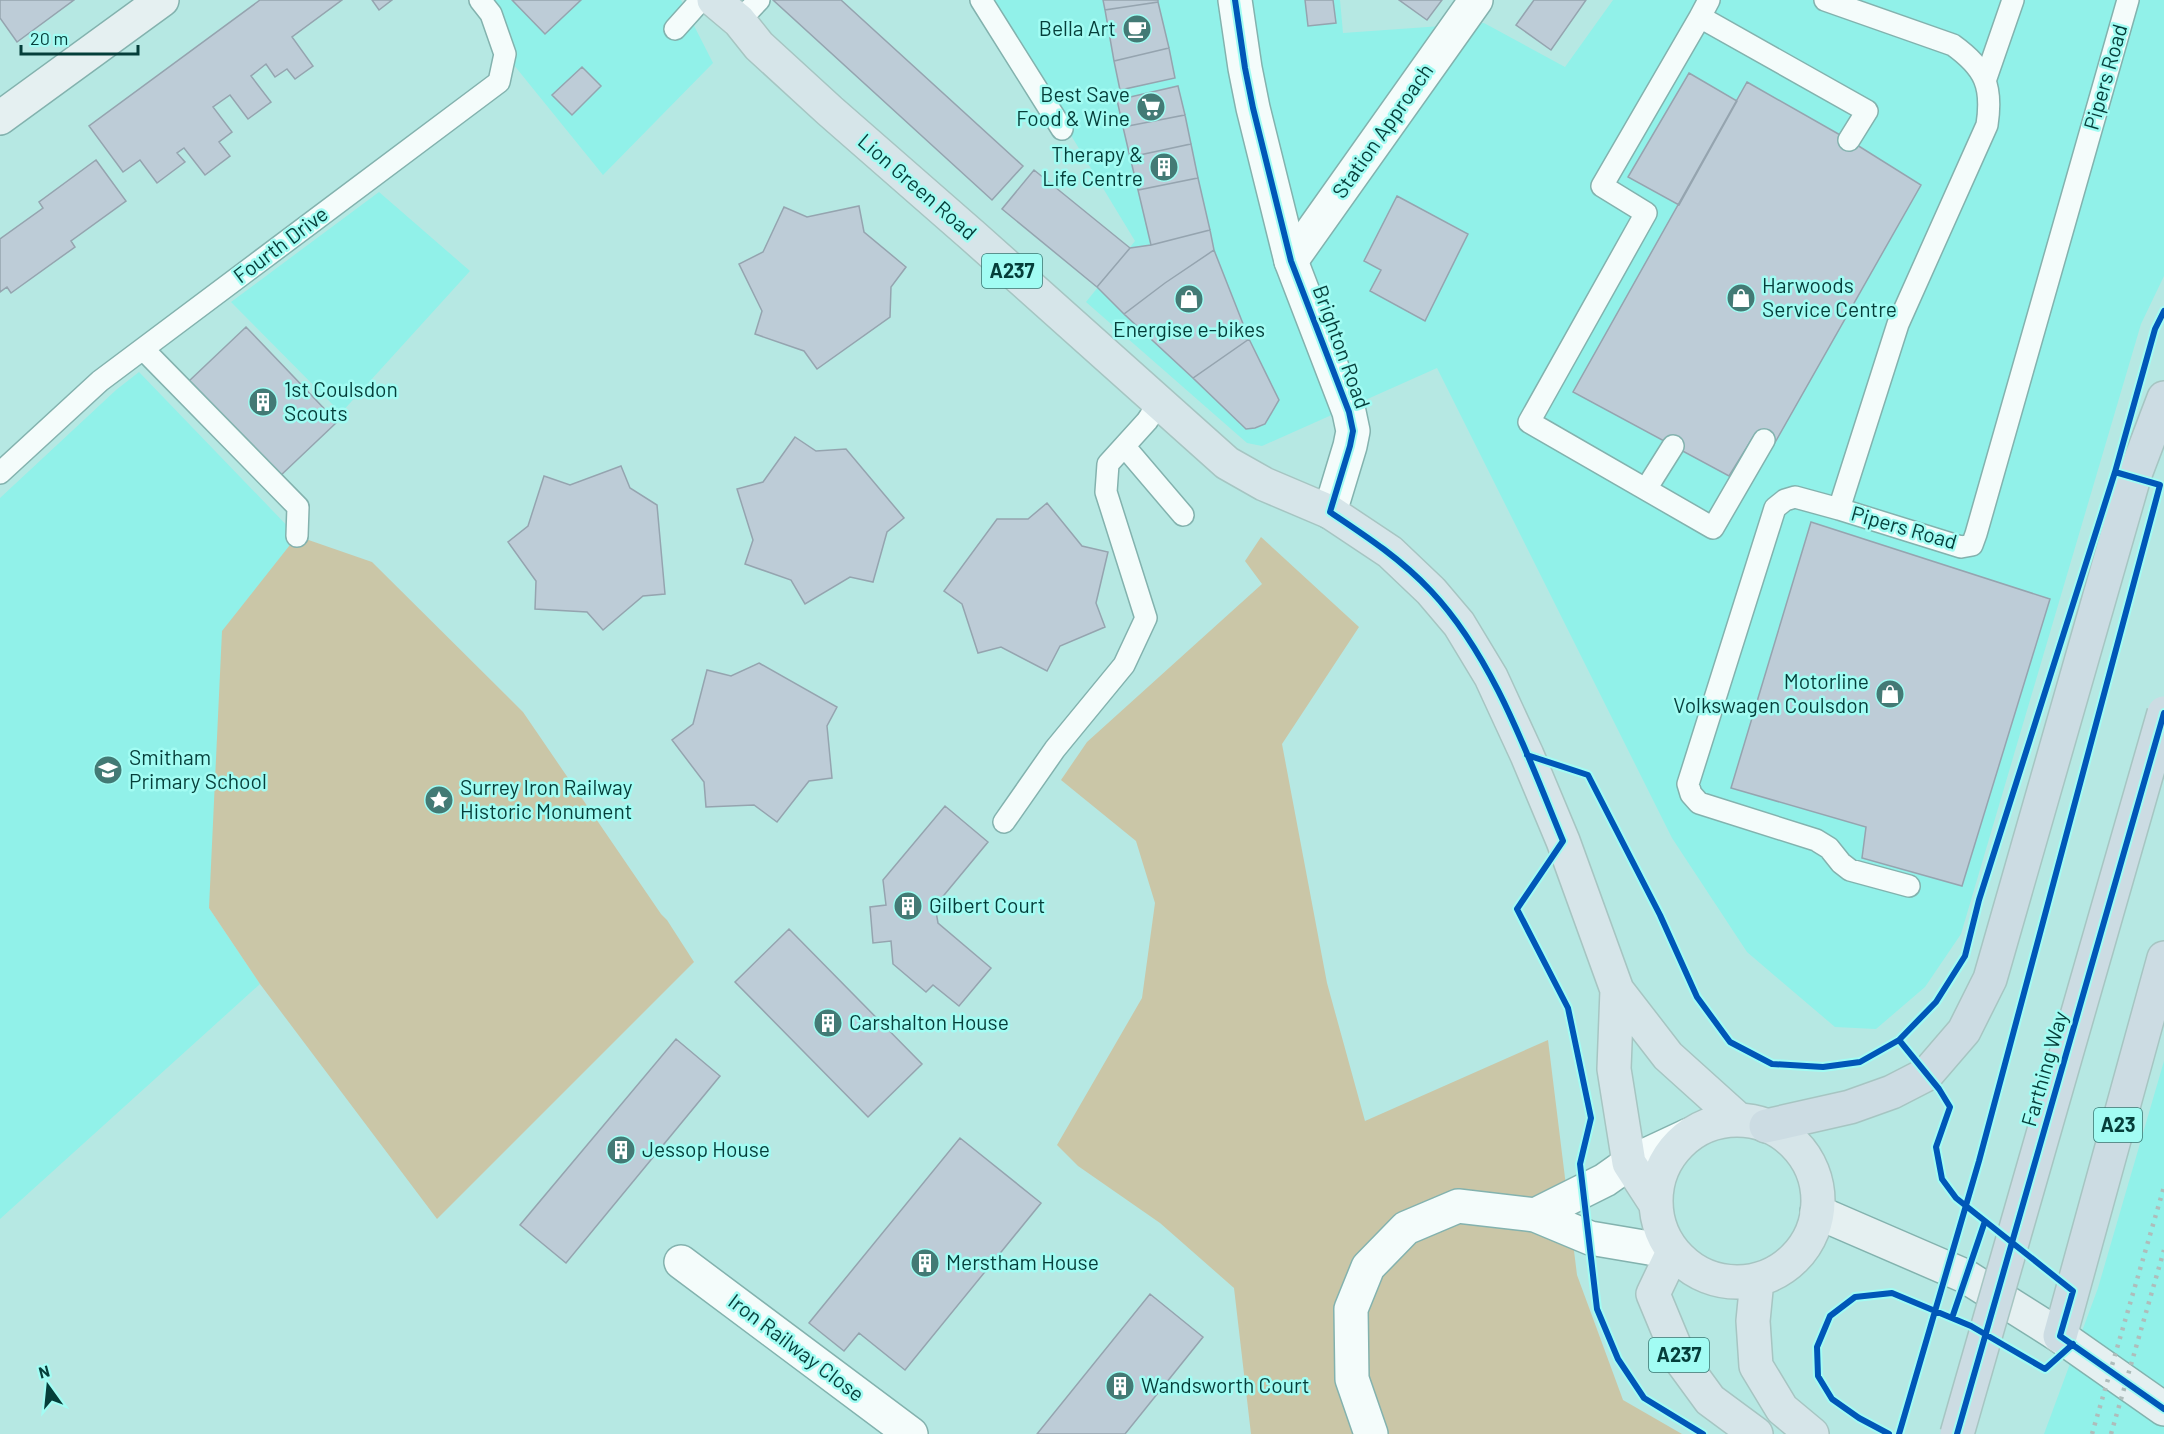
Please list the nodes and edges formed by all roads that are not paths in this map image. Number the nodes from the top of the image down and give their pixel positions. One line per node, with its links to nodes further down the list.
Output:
1 (162, 0): 15 (main road)
2 (480, 0): 19 (lane, Fourth Drive)
3 (702, 0): 13 (lane)
4 (714, 0): 12 (main road, Lion Green Road / A237)
5 (981, 0): 16 (lane)
6 (1235, 0): 18 (street, Brighton Road)
7 (1476, 0): 18 (street, Station Approach)
8 (1825, 0): 14 (lane, Pipers Road)
9 (2013, 0): 14 (lane)
10 (2128, 0): 27 (lane, Pipers Road)
11 (1705, 8): 17 (lane); 26 (lane)
12 (749, 11): 21 (main road, Lion Green Road / A237)
13 (675, 28)
14 (1985, 81): 27 (lane, Pipers Road)
15 (0, 118)
16 (1062, 129)
17 (1849, 140)
18 (1291, 261): 28 (street, Brighton Road)
19 (143, 349): 25 (lane, Fourth Drive); 30 (lane)
20 (2164, 398): 36 (highway)
21 (1159, 403): 24 (lane); 28 (main road, Lion Green Road / A237)
22 (1764, 440): 26 (lane)
23 (1673, 446): 26 (lane)
24 (1125, 447): 29 (lane); 32 (lane)
25 (0, 473)
26 (1646, 489)
27 (1839, 509): 33 (lane)
28 (1330, 512): 35 (main road, A237)
29 (1183, 515)
30 (297, 536)
31 (2164, 713): 51 (highway, Farthing Way, bridge)
32 (1004, 822)
33 (1909, 886)
34 (2164, 958): 45 (highway, A23)
35 (1617, 990): 36 (main road, A237); 38 (main road, A237)
36 (1753, 1123): 37 (main road); 40 (main road)
37 (1689, 1135): 38 (street); 39 (main road)
38 (1629, 1163): 39 (main road, A237); 41 (street)
39 (1655, 1203): 42 (main road)
40 (1817, 1212): 44 (main road); 45 (main road)
41 (1535, 1215): 42 (street); 48 (street)
42 (1673, 1252): 44 (main road); 49 (main road, A237)
43 (681, 1262): 47 (street, Iron Railway Close)
44 (1757, 1280): 50 (main road)
45 (2060, 1336): 46 (main road)
46 (2164, 1409)
47 (911, 1434)
48 (1371, 1434)
49 (1756, 1434)
50 (1812, 1434)
51 (1958, 1434)

